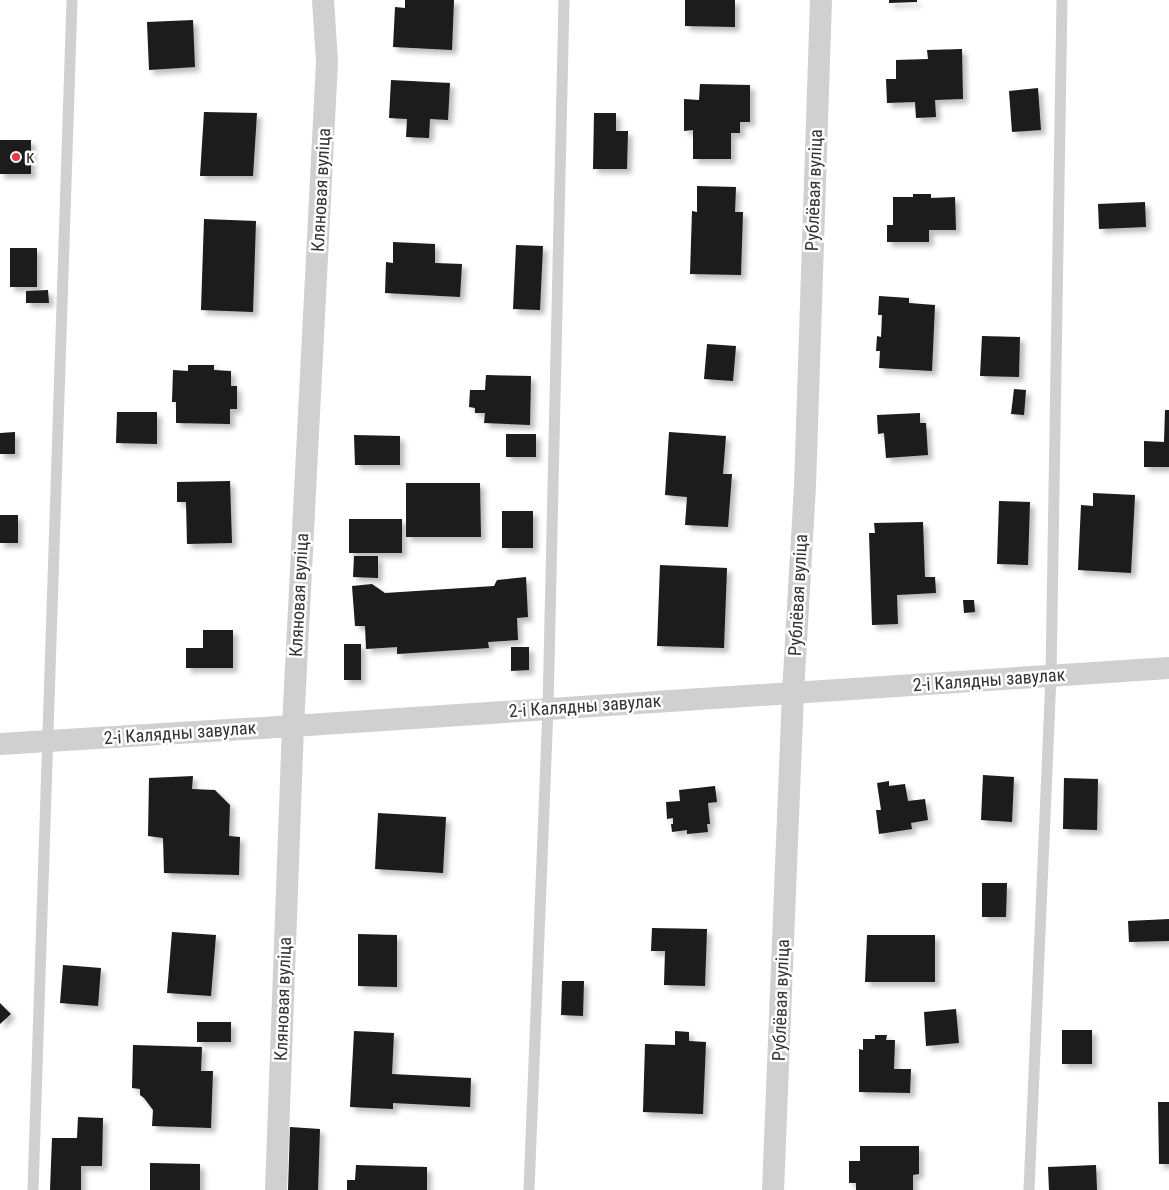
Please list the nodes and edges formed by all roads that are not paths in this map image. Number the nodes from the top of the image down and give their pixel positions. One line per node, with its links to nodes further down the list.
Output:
1 (72, 0): 11 (lane)
2 (323, 0): 10 (street, Кляновая вуліца)
3 (564, 0): 9 (lane)
4 (821, 0): 8 (street, Рублёвая вуліца)
5 (1062, 0): 7 (lane)
6 (1169, 668): 7 (street, 2-і Калядны завулак)
7 (1051, 676): 8 (street, 2-і Калядны завулак); 17 (lane)
8 (793, 692): 9 (street, 2-і Калядны завулак); 16 (street, Рублёвая вуліца)
9 (548, 708): 10 (street, 2-і Калядны завулак); 15 (lane)
10 (292, 726): 11 (street, 2-і Калядны завулак); 14 (street, Кляновая вуліца)
11 (47, 742): 12 (street, 2-і Калядны завулак); 13 (lane)
12 (0, 744)
13 (33, 1190)
14 (276, 1190)
15 (529, 1190)
16 (774, 1190)
17 (1029, 1190)

